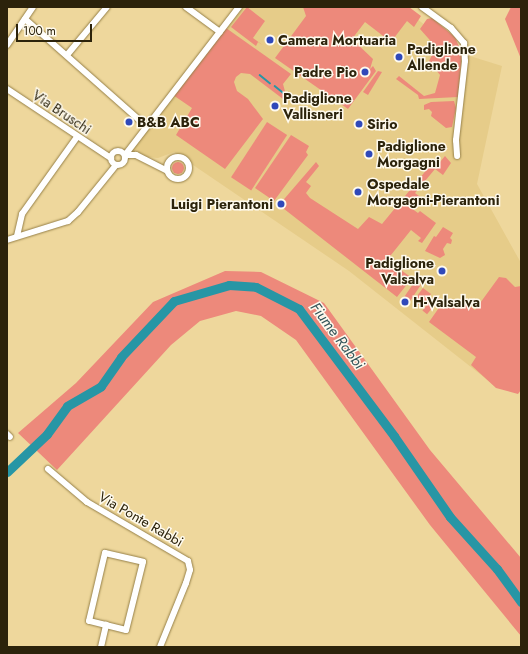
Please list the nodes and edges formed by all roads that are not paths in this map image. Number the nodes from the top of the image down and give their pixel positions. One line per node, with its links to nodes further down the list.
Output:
1 (33, 7): 6 (street)
2 (106, 7): 9 (street)
3 (186, 7): 7 (street)
4 (239, 7): 7 (street)
5 (422, 7): 15 (street)
6 (25, 19): 8 (street); 9 (street)
7 (220, 32): 11 (street)
8 (7, 45)
9 (67, 55): 11 (street)
10 (7, 89): 12 (street, Via Bruschi)
11 (146, 126): 14 (street)
12 (77, 137): 13 (street, Via Bruschi); 19 (street)
13 (105, 153): 14 (street); 16 (street, Via Bruschi)
14 (122, 155): 16 (street); 17 (street); 18 (street)
15 (457, 156)
16 (111, 158): 17 (street, Via Bruschi)
17 (116, 165): 20 (street)
18 (167, 166)
19 (20, 223): 20 (street); 21 (street)
20 (28, 232): 21 (street)
21 (17, 236): 22 (street)
22 (7, 240)
23 (48, 469): 26 (street, Via Ponte Rabbi)
24 (106, 625): 24 (street); 25 (street)
25 (101, 647)
26 (160, 647)

